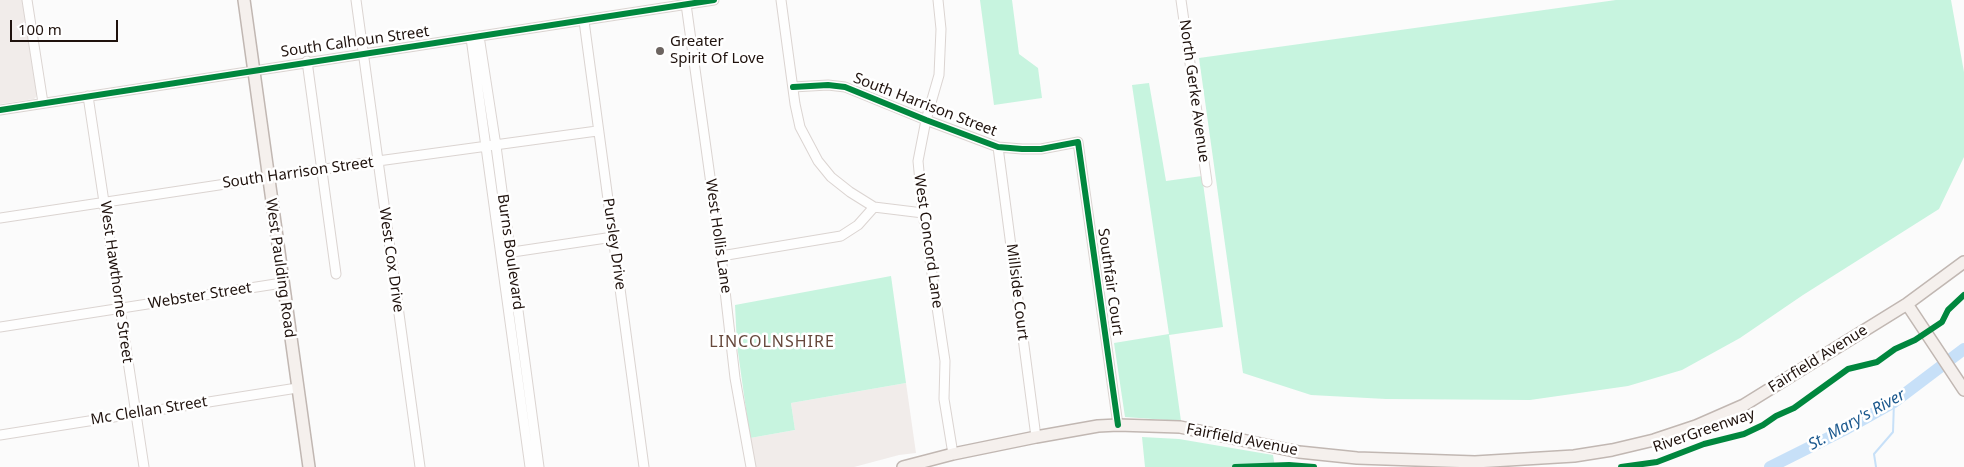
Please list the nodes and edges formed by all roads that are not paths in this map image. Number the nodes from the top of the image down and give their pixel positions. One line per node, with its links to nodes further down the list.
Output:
1 (27, 0): 16 (street)
2 (244, 0): 13 (main road, West Paulding Road)
3 (356, 0): 11 (street, West Cox Drive)
4 (714, 0): 8 (street, South Calhoun Street)
5 (781, 0): 14 (street)
6 (938, 0): 18 (street, West Concord Lane)
7 (1181, 0): 26 (street, North Gerke Avenue)
8 (686, 4): 9 (street, South Calhoun Street); 33 (street, West Hollis Lane)
9 (584, 21): 10 (street, South Calhoun Street); 19 (street, Pursley Drive)
10 (475, 37): 11 (street, South Calhoun Street); 21 (street, Burns Boulevard)
11 (364, 53): 12 (street, South Calhoun Street); 23 (street, West Cox Drive)
12 (307, 61): 13 (street, South Calhoun Street); 24 (street)
13 (254, 69): 15 (street, South Calhoun Street); 25 (main road, West Paulding Road)
14 (793, 86): 18 (street, South Harrison Street); 28 (street)
15 (88, 96): 16 (street, South Calhoun Street); 27 (street, West Hawthorne Street)
16 (43, 103): 17 (street, South Calhoun Street)
17 (0, 110)
18 (926, 120): 22 (street, South Harrison Street); 29 (street, West Concord Lane)
19 (597, 131): 21 (street, South Harrison Street); 31 (street, Pursley Drive)
20 (1078, 142): 22 (street, South Harrison Street); 43 (street, Southfair Court)
21 (491, 147): 23 (street, South Harrison Street); 32 (street, Burns Boulevard)
22 (998, 147): 45 (street, Millside Court)
23 (378, 162): 24 (street, South Harrison Street); 49 (street, West Cox Drive)
24 (322, 170): 25 (street, South Harrison Street); 35 (street)
25 (268, 178): 27 (street, South Harrison Street); 36 (main road, West Paulding Road)
26 (1207, 182)
27 (106, 203): 30 (street, South Harrison Street); 38 (street, West Hawthorne Street)
28 (874, 207): 29 (street); 33 (street)
29 (923, 213): 46 (street, West Concord Lane)
30 (0, 218)
31 (613, 237): 32 (street); 52 (street, Pursley Drive)
32 (505, 253): 50 (street, Burns Boulevard); 51 (street, Burns Boulevard)
33 (721, 256): 53 (street, West Hollis Lane)
34 (1964, 262): 37 (main road, Fairfield Avenue)
35 (336, 274)
36 (282, 283): 38 (street, Webster Street); 40 (main road, West Paulding Road)
37 (1907, 304): 41 (main road); 43 (main road, Fairfield Avenue)
38 (120, 308): 39 (street, Webster Street); 42 (street, West Hawthorne Street)
39 (0, 326)
40 (297, 388): 42 (street, Mc Clellan Street); 48 (main road, West Paulding Road)
41 (1964, 390)
42 (137, 413): 44 (street, Mc Clellan Street); 47 (street, West Hawthorne Street)
43 (1118, 425): 45 (main road, Fairfield Avenue)
44 (0, 435)
45 (1036, 437): 46 (main road, Fairfield Avenue)
46 (953, 454): 54 (main road, Fairfield Avenue)
47 (144, 467)
48 (309, 467)
49 (420, 467)
50 (530, 467)
51 (539, 467)
52 (644, 467)
53 (751, 467)
54 (903, 467)

